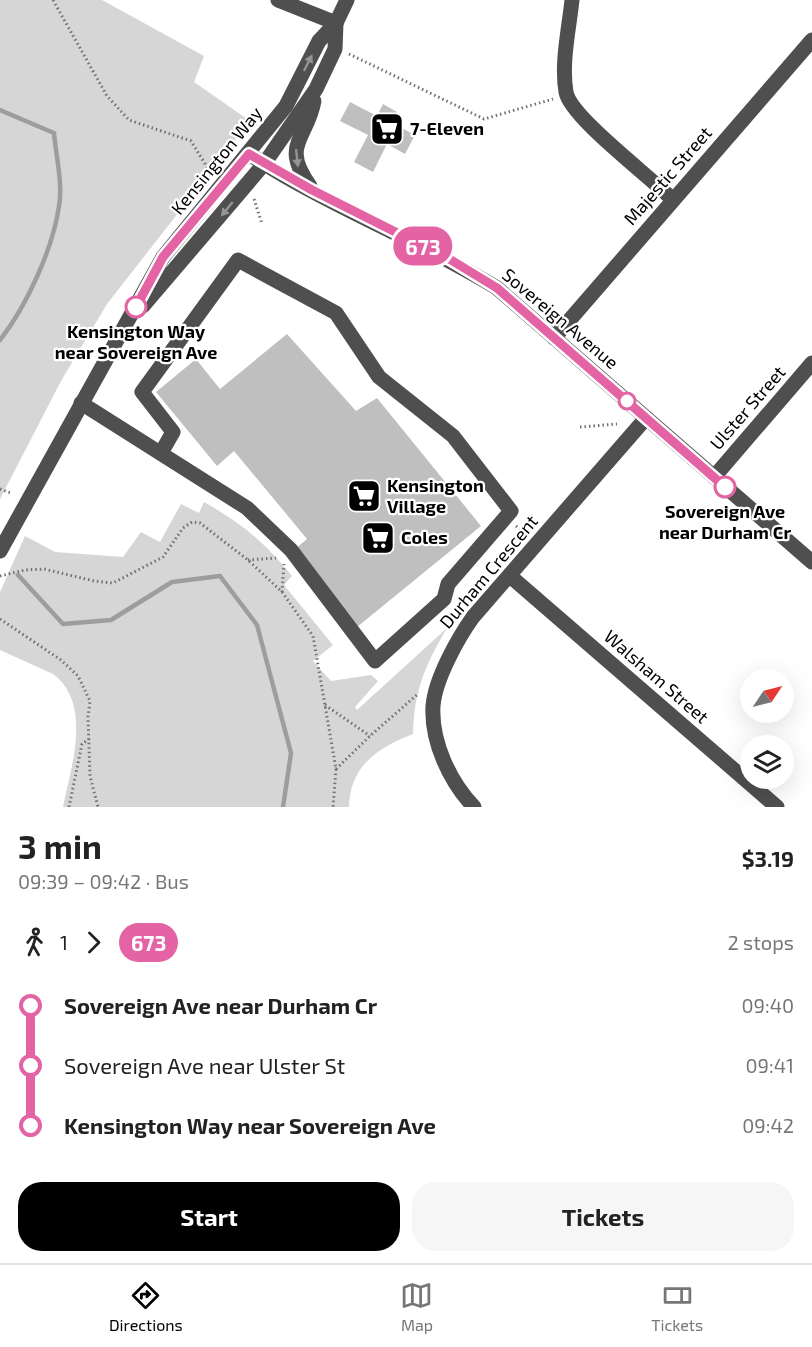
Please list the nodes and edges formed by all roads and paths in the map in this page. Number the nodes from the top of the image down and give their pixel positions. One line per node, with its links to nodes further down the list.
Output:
1 (53, 0): 12 (path)
2 (278, 0): 5 (street)
3 (347, 0): 5 (street, Kensington Way)
4 (572, 0): 9 (street)
5 (336, 23): 7 (street, Kensington Way); 10 (street, Kensington Way, one-way to 5)
6 (812, 40): 14 (street, Majestic Street)
7 (335, 49): 8 (street, Kensington Way); 9 (path)
8 (316, 89): 11 (street, Kensington Way); 13 (street, one-way to 13)
9 (566, 95): 14 (street)
10 (249, 154): 11 (street, Sovereign Avenue); 12 (street, Kensington Way)
11 (264, 164): 13 (street, Sovereign Avenue); 15 (street, Kensington Way, one-way to 15)
12 (224, 184): 15 (street, Kensington Way)
13 (312, 190): 16 (street, Sovereign Avenue)
14 (673, 200): 16 (street, Majestic Street)
15 (127, 323): 18 (street, Kensington Way)
16 (554, 338): 19 (street, Sovereign Avenue)
17 (812, 363): 23 (street, Ulster Street)
18 (81, 403): 22 (street); 28 (street, Kensington Way)
19 (646, 418): 23 (street, Sovereign Avenue); 27 (street, Durham Crescent)
20 (617, 424): 21 (path)
21 (580, 427)
22 (161, 453): 26 (street); 26 (street)
23 (714, 477): 30 (street, Sovereign Avenue)
24 (0, 489): 25 (path)
25 (11, 493)
26 (506, 517): 27 (path)
27 (536, 544): 32 (street, Durham Crescent)
28 (1, 549)
29 (248, 560): 31 (path); 33 (path); 33 (path)
30 (812, 562)
31 (0, 576)
32 (510, 576): 43 (street, Durham Crescent); 44 (street, Walsham Street)
33 (282, 592): 36 (path)
34 (0, 619): 38 (path)
35 (426, 685): 37 (path)
36 (325, 705): 37 (path); 39 (path)
37 (369, 736): 39 (path)
38 (89, 739): 40 (path); 41 (path)
39 (336, 769): 42 (path)
40 (69, 807)
41 (98, 807)
42 (333, 807)
43 (474, 807)
44 (777, 807)

